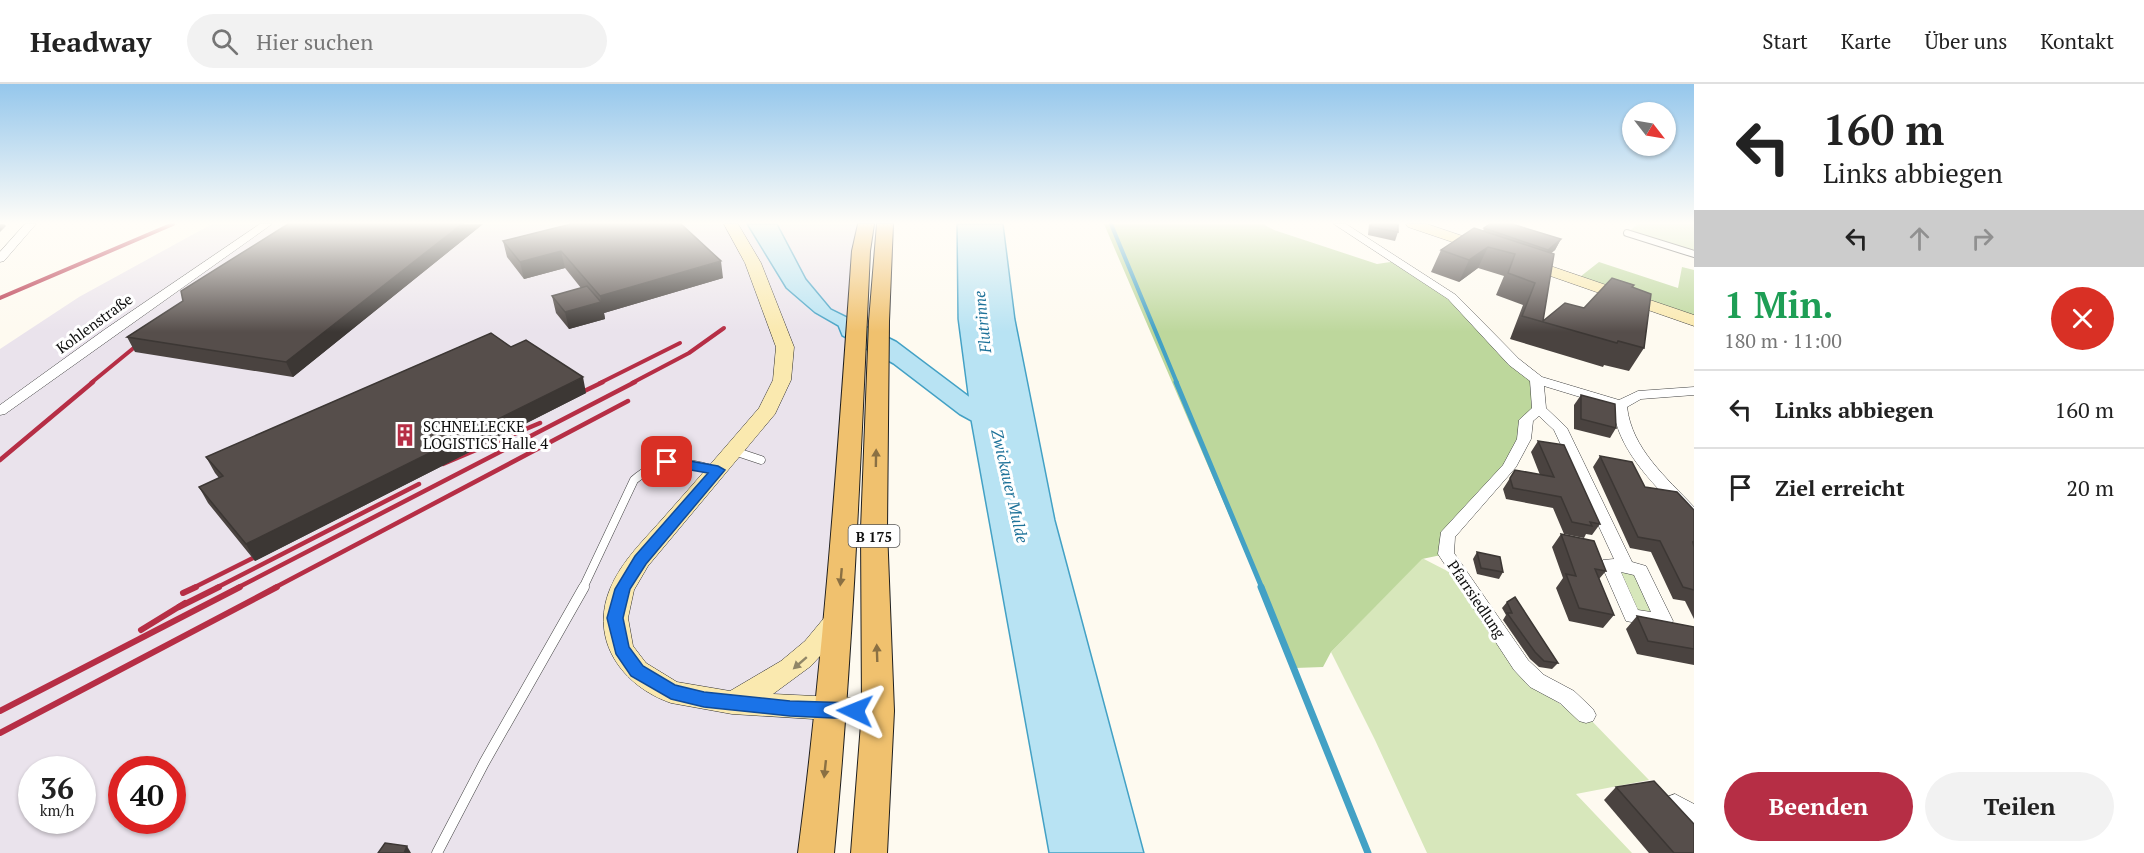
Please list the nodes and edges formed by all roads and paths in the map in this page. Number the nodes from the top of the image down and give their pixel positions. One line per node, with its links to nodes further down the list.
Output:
1 (215, 260): 13 (street, Kohlenstraße)
2 (751, 260): 14 (street)
3 (861, 260): 8 (main road, B 175)
4 (883, 260): 8 (main road, B 175)
5 (1395, 260): 9 (street)
6 (1517, 260): 7 (street)
7 (1694, 321)
8 (866, 356): 19 (main road, B 175, one-way to 19); 22 (main road, B 175, one-way to 8)
9 (1537, 380): 11 (street); 12 (street)
10 (1694, 391): 11 (street)
11 (1620, 405): 17 (street)
12 (1539, 409): 18 (street); 23 (street, Pfarrsiedlung)
13 (0, 411)
14 (734, 451): 15 (lane); 16 (street)
15 (761, 460)
16 (718, 470): 20 (street); 26 (lane)
17 (1694, 517)
18 (1626, 567)
19 (838, 619): 20 (street, one-way to 20); 21 (main road, B 175)
20 (732, 703): 21 (street)
21 (832, 710): 22 (street); 27 (main road, B 175, one-way to 27)
22 (878, 711): 28 (main road, B 175)
23 (1586, 715)
24 (1675, 804): 25 (street)
25 (1694, 816)
26 (437, 853)
27 (816, 853)
28 (870, 853)

